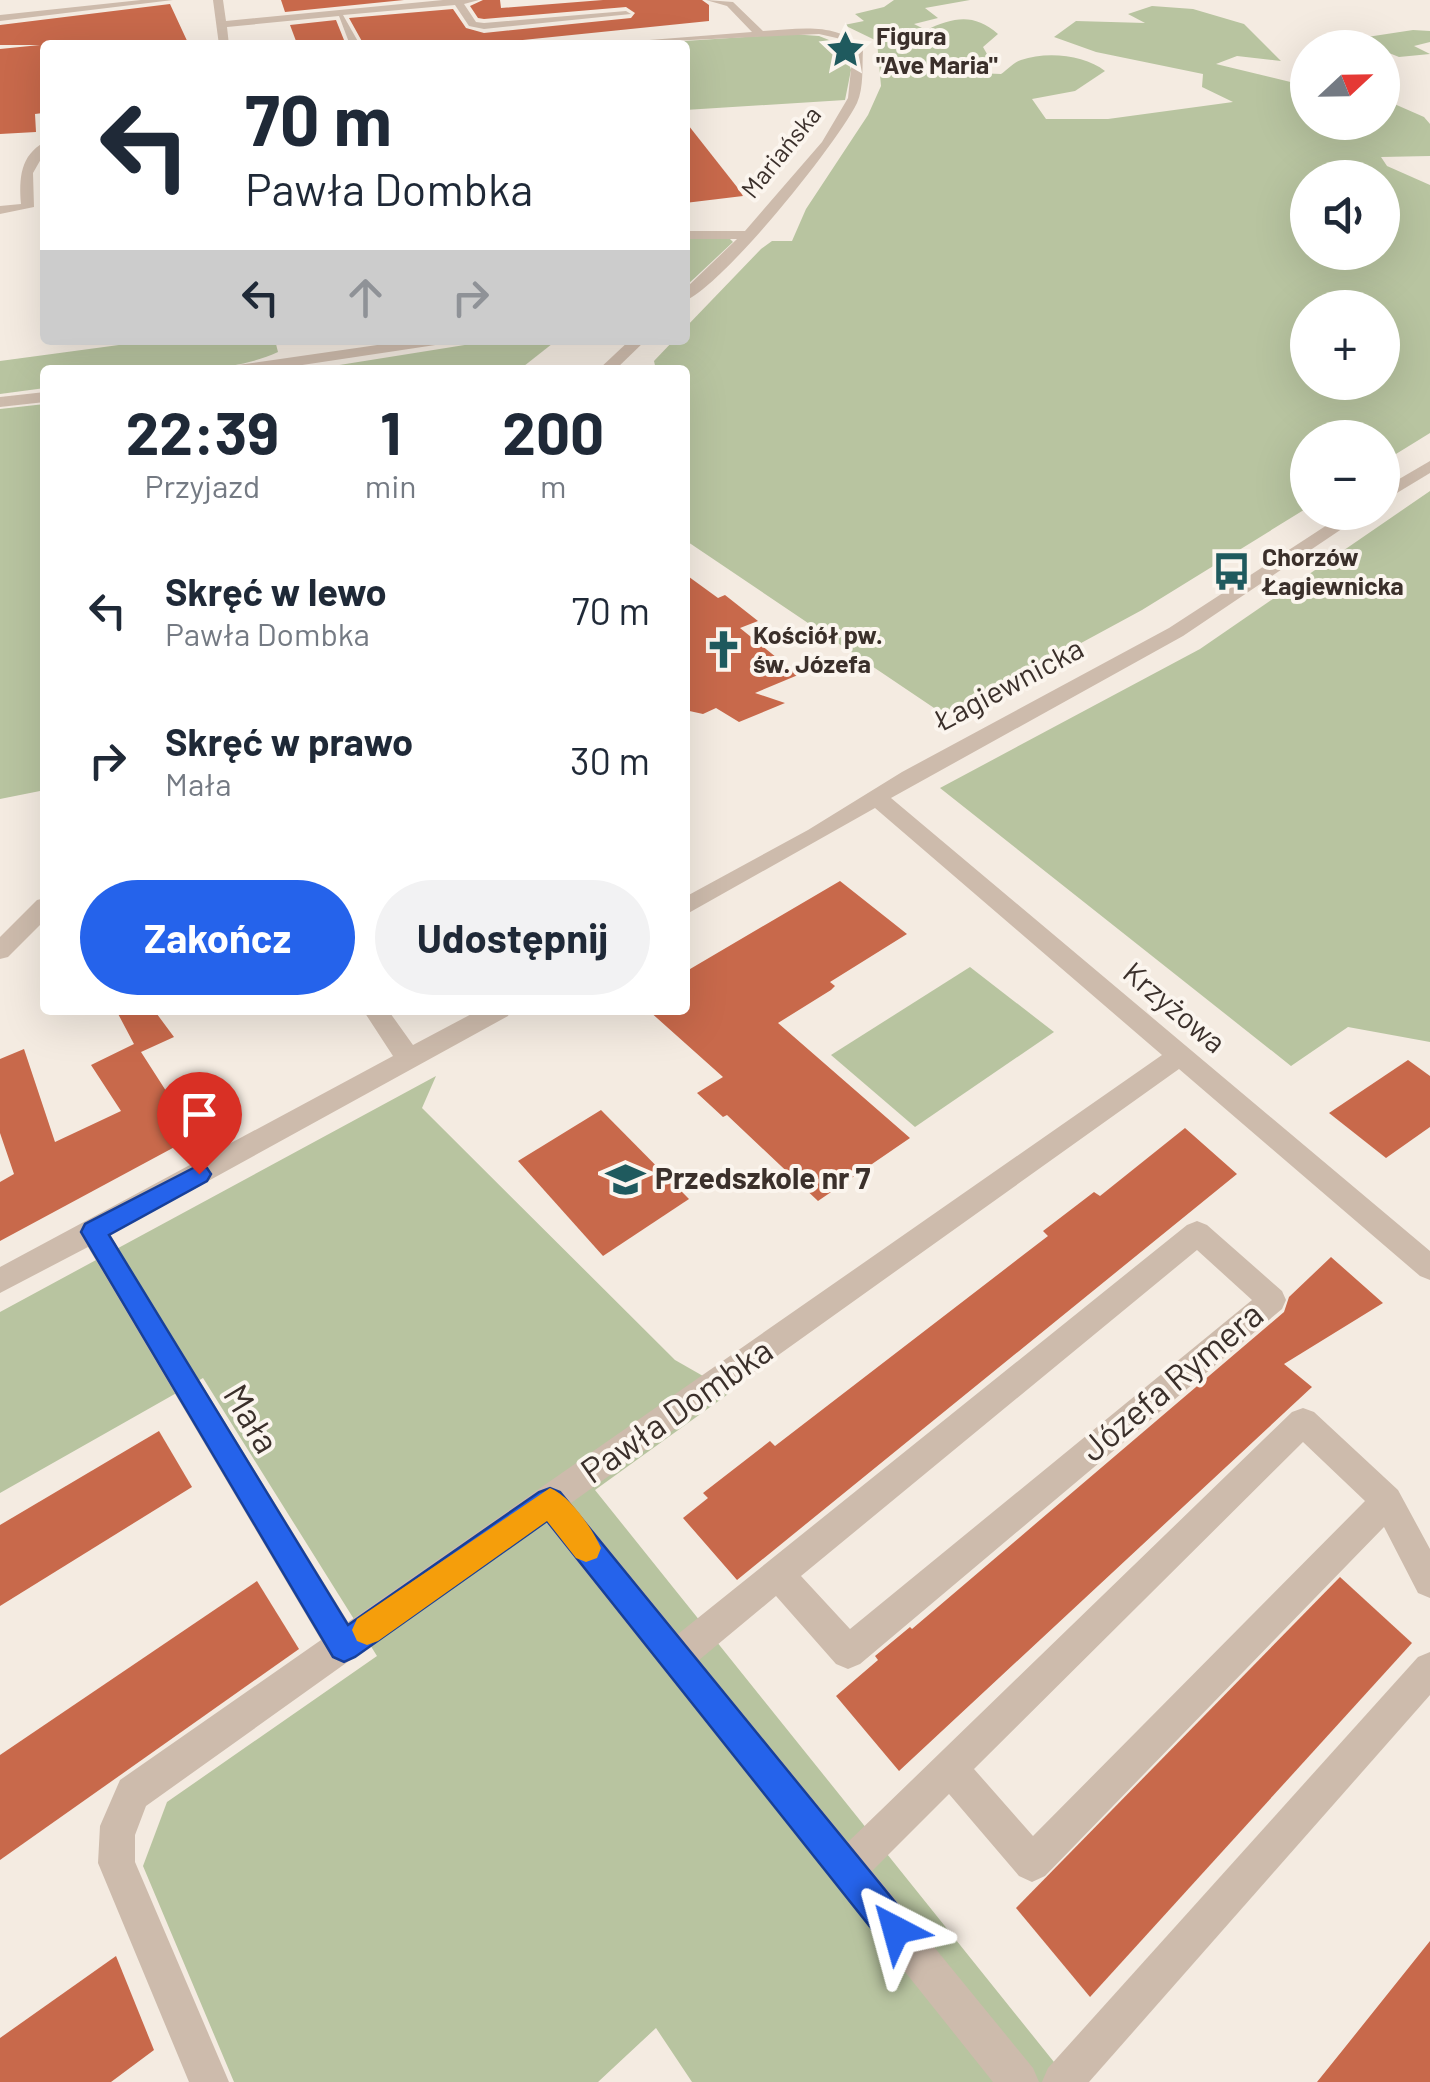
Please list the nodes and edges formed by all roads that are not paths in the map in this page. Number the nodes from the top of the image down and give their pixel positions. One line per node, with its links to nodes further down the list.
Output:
1 (168, 0): 7 (street)
2 (218, 0): 9 (street)
3 (474, 0): 5 (street)
4 (711, 0): 10 (street)
5 (458, 2): 6 (street); 9 (street)
6 (626, 14)
7 (0, 18)
8 (342, 18): 12 (street)
9 (222, 24): 11 (street)
10 (760, 34): 13 (street, Mariańska); 17 (street, Mariańska)
11 (224, 40)
12 (353, 40)
13 (667, 40)
14 (40, 151): 15 (street)
15 (0, 210)
16 (690, 235): 17 (street)
17 (748, 235): 18 (street, Mariańska)
18 (690, 292)
19 (306, 345): 22 (street)
20 (409, 345): 22 (street)
21 (634, 345): 24 (street)
22 (310, 360): 23 (street)
23 (274, 365)
24 (612, 365)
25 (40, 398): 26 (street)
26 (0, 402)
27 (1430, 466): 28 (street)
28 (1400, 485)
29 (1332, 530): 30 (street, Łagiewnicka)
30 (876, 797): 31 (street, Łagiewnicka); 36 (street, Krzyżowa)
31 (690, 904)
32 (40, 911): 33 (street)
33 (0, 951)
34 (379, 1015): 37 (street)
35 (490, 1015): 37 (street)
36 (1180, 1055): 39 (street, Krzyżowa); 42 (street, Pawła Dombka)
37 (409, 1060): 38 (street)
38 (94, 1232): 40 (street); 45 (street, Mała)
39 (1430, 1268)
40 (0, 1282)
41 (1386, 1501): 44 (street); 48 (street); 48 (street)
42 (550, 1502): 45 (street, Pawła Dombka); 46 (street)
43 (778, 1574): 43 (street, Józefa Rymera); 46 (street, Józefa Rymera)
44 (1430, 1582)
45 (344, 1646): 50 (street, Pawła Dombka)
46 (674, 1659): 49 (street)
47 (1430, 1669): 52 (street)
48 (950, 1768): 49 (street)
49 (846, 1870): 51 (street)
50 (204, 2080)
51 (1019, 2082)
52 (1062, 2082)

